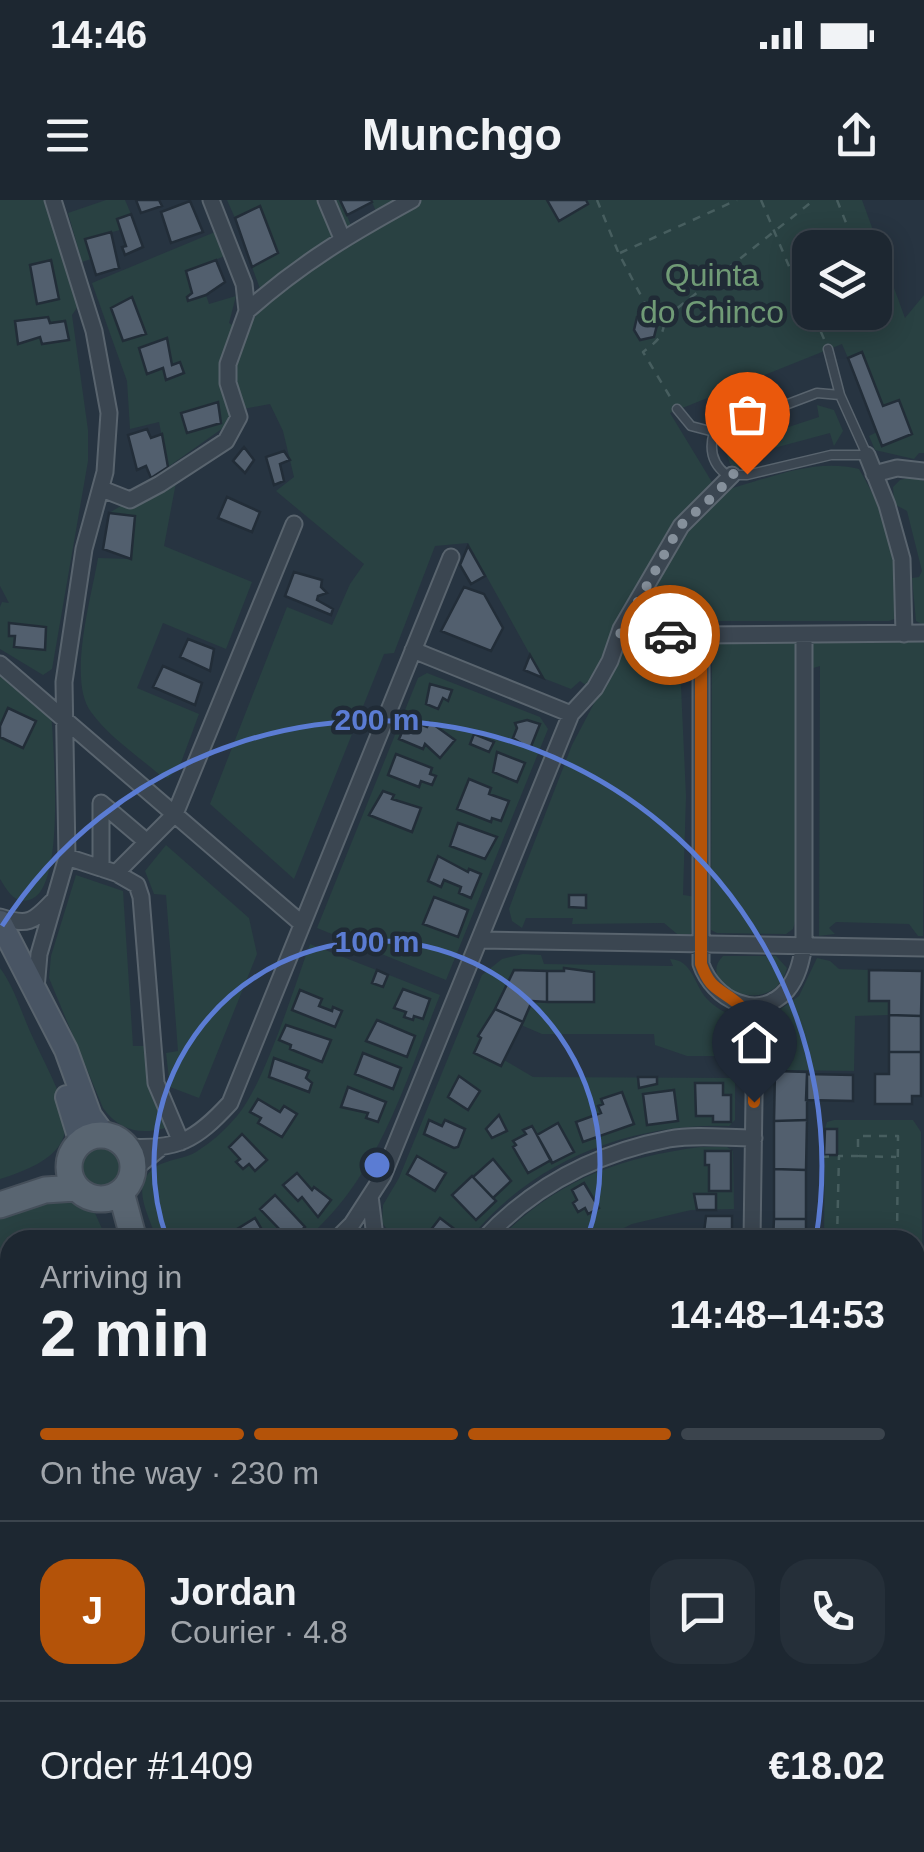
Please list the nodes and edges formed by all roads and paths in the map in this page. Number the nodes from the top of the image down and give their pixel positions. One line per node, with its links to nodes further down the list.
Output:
1 (53, 200): 26 (street)
2 (211, 200): 15 (street)
3 (326, 200): 12 (street)
4 (412, 200): 12 (street)
5 (596, 200): 13 (path)
6 (736, 200): 13 (path)
7 (761, 200): 11 (path)
8 (814, 200): 11 (path)
9 (837, 200): 10 (path)
10 (849, 230)
11 (774, 234): 14 (path); 16 (path)
12 (342, 238): 15 (street)
13 (619, 254): 16 (path)
14 (792, 275)
15 (247, 311): 26 (street)
16 (664, 319): 20 (path)
17 (820, 330): 18 (path)
18 (828, 349): 19 (lane)
19 (840, 396): 21 (lane); 22 (lane)
20 (677, 408): 21 (lane)
21 (714, 432): 24 (lane)
22 (867, 454): 24 (lane); 25 (street)
23 (924, 471): 25 (street)
24 (732, 474): 32 (street)
25 (874, 474): 30 (street)
26 (102, 489): 37 (street)
27 (294, 524): 38 (street)
28 (450, 557): 34 (street)
29 (924, 633): 30 (street)
30 (904, 634): 33 (street)
31 (701, 635): 32 (street); 33 (street); 47 (street)
32 (619, 636): 36 (street)
33 (804, 636): 48 (street)
34 (413, 650): 36 (street); 45 (street)
35 (0, 664): 37 (street)
36 (571, 714): 46 (street)
37 (64, 716): 38 (street); 40 (street)
38 (175, 814): 39 (street); 45 (street)
39 (147, 842): 41 (street); 41 (street)
40 (66, 857): 41 (street); 42 (street)
41 (108, 870): 55 (street)
42 (55, 899): 44 (street); 50 (street)
43 (0, 919): 44 (street); 50 (main road)
44 (34, 920): 50 (street)
45 (301, 923): 55 (street)
46 (480, 940): 47 (street); 62 (street)
47 (700, 945): 48 (street); 52 (street)
48 (804, 946): 49 (street); 51 (street)
49 (924, 948)
50 (17, 958): 60 (main road); 60 (main road)
51 (773, 1001): 52 (street); 53 (street)
52 (736, 1002): 53 (street)
53 (755, 1027): 54 (street)
54 (754, 1138): 68 (street); 69 (street)
55 (181, 1142): 60 (street)
56 (838, 1156): 57 (path); 58 (path); 70 (path)
57 (858, 1156): 59 (path); 59 (path)
58 (821, 1157)
59 (897, 1157): 71 (path)
60 (101, 1167): 61 (main road); 63 (main road); 64 (main road); 65 (main road)
61 (0, 1194)
62 (370, 1196): 66 (street); 67 (street)
63 (0, 1205)
64 (116, 1230)
65 (129, 1230)
66 (367, 1230)
67 (367, 1230)
68 (492, 1230)
69 (752, 1230)
70 (838, 1230)
71 (897, 1230)
72 (324, 1852): 73 (main road)
73 (335, 1852)

